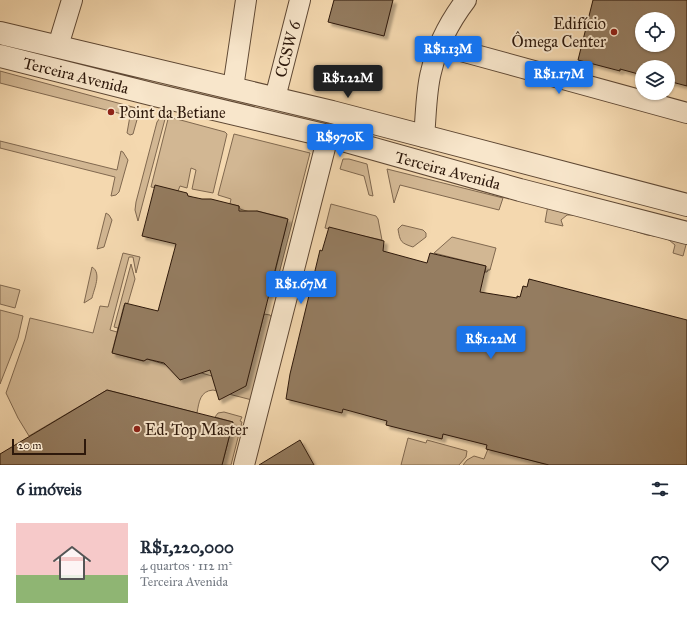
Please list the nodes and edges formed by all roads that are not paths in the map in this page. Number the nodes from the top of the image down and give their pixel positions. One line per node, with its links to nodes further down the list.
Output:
1 (72, 0): 7 (street)
2 (300, 0): 10 (street, CCSW 6)
3 (466, 0): 6 (street)
4 (242, 1): 9 (street)
5 (0, 33): 7 (street, Terceira Avenida)
6 (439, 45): 11 (street); 13 (street)
7 (58, 46): 9 (street, Terceira Avenida)
8 (0, 56): 12 (street, Terceira Avenida)
9 (233, 88): 10 (street, Terceira Avenida)
10 (275, 98): 13 (street, Terceira Avenida)
11 (687, 113)
12 (328, 136): 15 (street, Terceira Avenida); 16 (street)
13 (424, 137): 14 (street, Terceira Avenida)
14 (687, 205)
15 (687, 232)
16 (244, 465)

